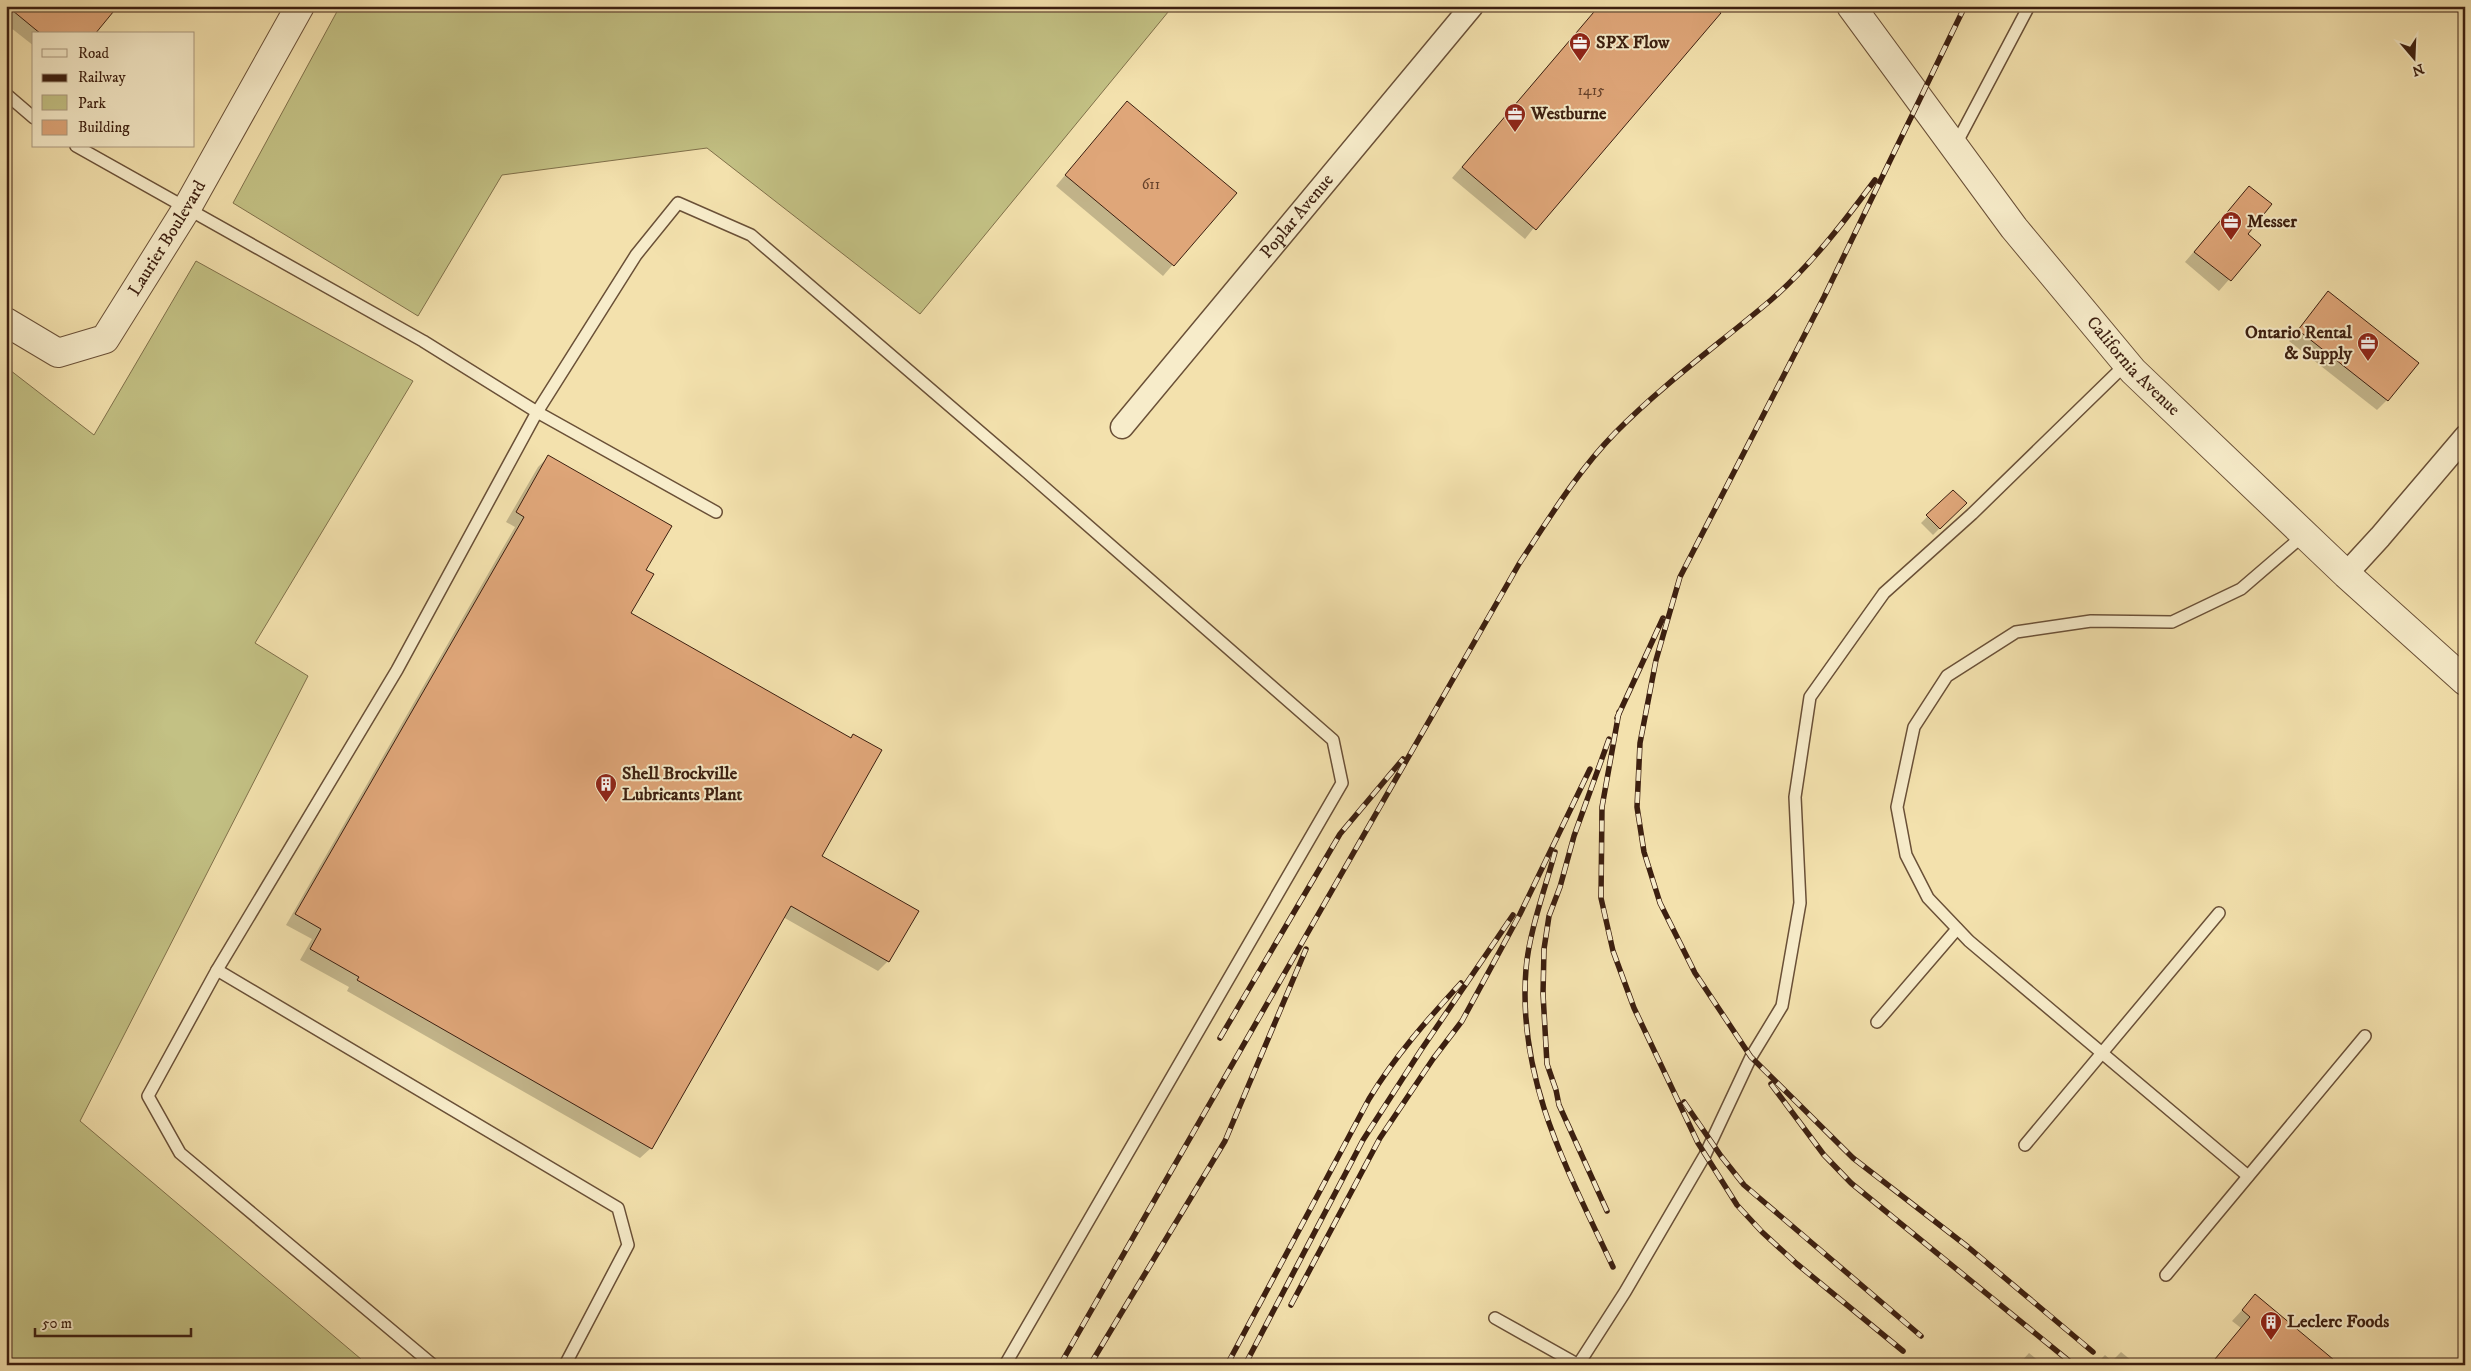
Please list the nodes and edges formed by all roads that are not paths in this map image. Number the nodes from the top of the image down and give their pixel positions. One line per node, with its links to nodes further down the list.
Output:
1 (300, 6): 9 (street, Laurier Boulevard)
2 (1472, 6): 13 (street, Poplar Avenue)
3 (1851, 6): 7 (street, California Avenue)
4 (2028, 6): 7 (lane)
5 (6, 94): 6 (lane)
6 (32, 116)
7 (1955, 147): 11 (street, California Avenue)
8 (80, 148): 9 (lane)
9 (187, 208): 10 (street, Laurier Boulevard); 12 (lane)
10 (6, 322)
11 (2127, 364): 16 (street, California Avenue); 29 (lane)
12 (537, 412): 15 (lane); 21 (lane); 32 (lane)
13 (1122, 427)
14 (2465, 437): 17 (street)
15 (716, 512)
16 (2305, 534): 17 (street, California Avenue); 20 (lane)
17 (2346, 574): 18 (street, California Avenue)
18 (2465, 681)
19 (2219, 913): 24 (lane)
20 (1957, 929): 22 (lane); 24 (lane)
21 (217, 970): 30 (lane); 31 (lane)
22 (1877, 1022)
23 (2365, 1036): 26 (lane)
24 (2102, 1053): 25 (lane); 26 (lane)
25 (2025, 1145)
26 (2248, 1176): 27 (lane)
27 (2166, 1275)
28 (1495, 1318): 29 (lane)
29 (1577, 1364)
30 (433, 1365)
31 (565, 1365)
32 (1005, 1365)

